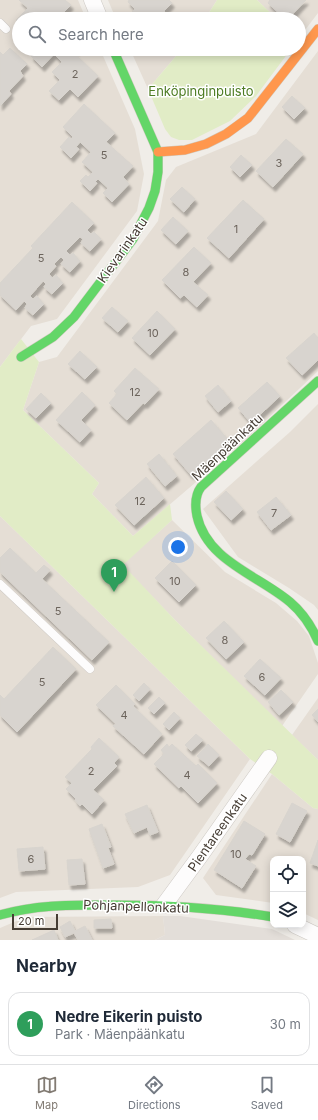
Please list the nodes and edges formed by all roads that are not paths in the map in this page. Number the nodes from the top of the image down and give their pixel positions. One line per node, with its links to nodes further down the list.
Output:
1 (92, 0): 2 (street)
2 (97, 12)
3 (0, 23): 5 (lane)
4 (318, 28): 6 (street)
5 (6, 29)
6 (306, 43)
7 (116, 56): 9 (street, Kievarinkatu)
8 (296, 56): 9 (street)
9 (158, 152): 10 (street, Kievarinkatu)
10 (21, 357)
11 (318, 381): 13 (street, Mäenpäänkatu)
12 (0, 584): 14 (lane)
13 (318, 642)
14 (90, 669)
15 (269, 758): 16 (street, Pientareenkatu)
16 (164, 905): 17 (street, Pohjanpellonkatu); 18 (street, Pohjanpellonkatu)
17 (0, 915)
18 (270, 917)
19 (301, 928): 20 (street)
20 (318, 936)

